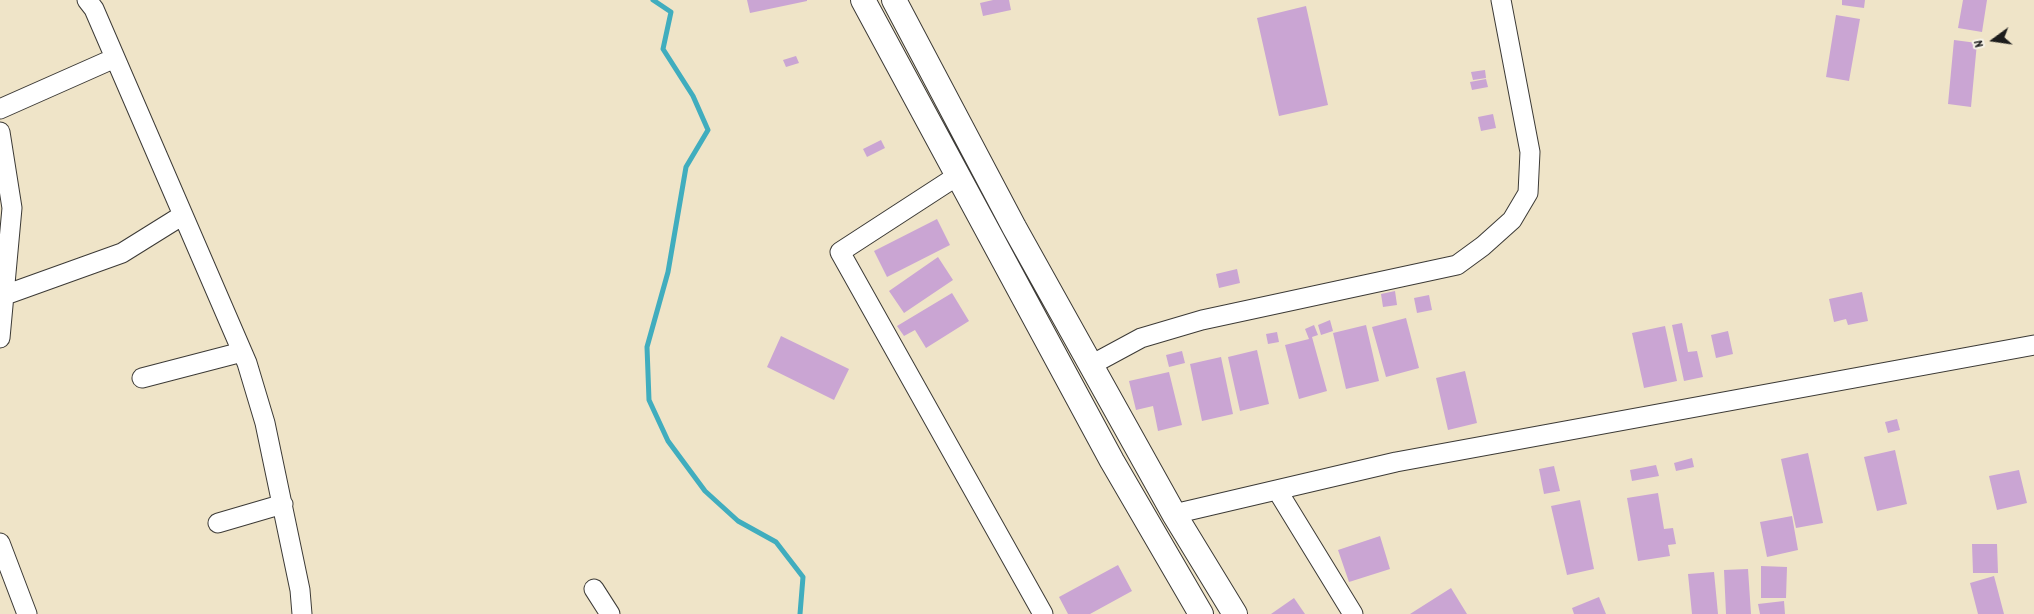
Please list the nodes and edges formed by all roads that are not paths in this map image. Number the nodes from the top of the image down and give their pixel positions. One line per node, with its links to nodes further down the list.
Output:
1 (87, 0): 5 (street)
2 (863, 0): 8 (street)
3 (894, 0): 15 (street)
4 (1501, 0): 15 (street)
5 (115, 58): 6 (street); 9 (street)
6 (0, 109)
7 (0, 132): 10 (street)
8 (957, 176): 27 (street); 28 (street)
9 (183, 215): 10 (street); 14 (street)
10 (5, 295): 11 (street)
11 (1, 316): 12 (street)
12 (0, 338)
13 (2034, 345): 17 (street)
14 (242, 352): 16 (street); 18 (street)
15 (1091, 365): 19 (street)
16 (142, 378)
17 (1277, 490): 19 (street); 30 (street)
18 (283, 504): 20 (street); 25 (street)
19 (1174, 514): 29 (street)
20 (218, 523)
21 (0, 543): 22 (street)
22 (8, 586): 24 (street)
23 (594, 589): 26 (street)
24 (27, 614)
25 (302, 614)
26 (610, 614)
27 (1043, 614)
28 (1202, 614)
29 (1235, 614)
30 (1353, 614)

